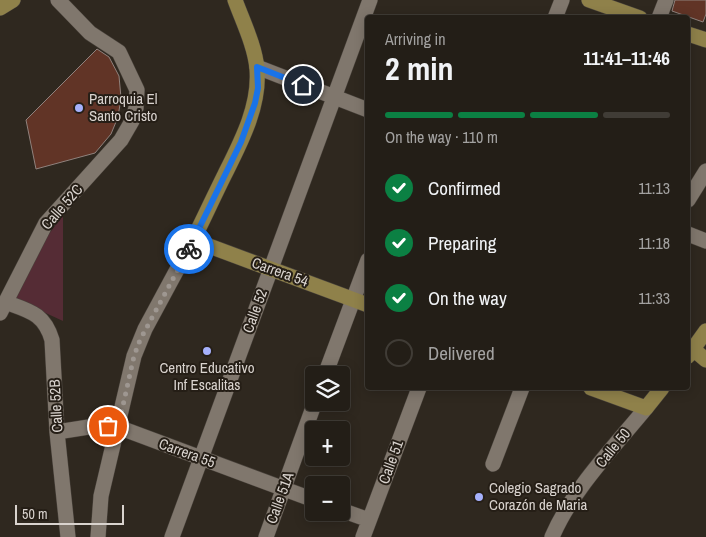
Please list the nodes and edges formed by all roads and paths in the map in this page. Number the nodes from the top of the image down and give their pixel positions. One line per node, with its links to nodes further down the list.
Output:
1 (13, 0): 8 (main road)
2 (58, 0): 25 (street, Calle 52C)
3 (234, 0): 14 (main road)
4 (370, 0): 15 (street, Calle 52)
5 (562, 0): 9 (street)
6 (589, 0): 10 (main road)
7 (666, 0): 11 (street)
8 (0, 8)
9 (556, 15)
10 (631, 15)
11 (660, 15)
12 (690, 35): 13 (main road)
13 (706, 40)
14 (257, 67): 15 (street); 20 (main road)
15 (334, 97): 16 (street); 22 (street, Calle 52)
16 (365, 109)
17 (706, 171): 18 (street)
18 (690, 197)
19 (690, 235): 21 (street)
20 (193, 240): 22 (main road, Carrera 54); 36 (street)
21 (706, 241)
22 (271, 269): 24 (main road, Carrera 54); 38 (street, Calle 52)
23 (365, 276): 24 (street)
24 (360, 302): 29 (street)
25 (3, 308): 37 (street, Calle 52B)
26 (705, 336): 27 (main road)
27 (690, 352): 28 (main road)
28 (706, 360)
29 (329, 366)
30 (418, 390): 43 (street, Calle 51)
31 (521, 390): 39 (street)
32 (596, 390): 34 (main road)
33 (660, 390): 34 (main road, Calle 50)
34 (646, 408): 49 (street, Calle 50)
35 (312, 411): 40 (street, Calle 51A)
36 (118, 428): 37 (street, Carrera 55); 38 (street, Carrera 55); 45 (street)
37 (57, 432): 44 (street, Calle 52B)
38 (200, 458): 40 (street, Carrera 55); 46 (street, Calle 52)
39 (493, 464)
40 (283, 489): 41 (street, Carrera 55); 47 (street, Calle 51A)
41 (305, 497)
42 (350, 513): 43 (street)
43 (370, 520): 48 (street, Calle 51)
44 (68, 537)
45 (98, 537)
46 (172, 537)
47 (266, 537)
48 (363, 537)
49 (552, 537)

